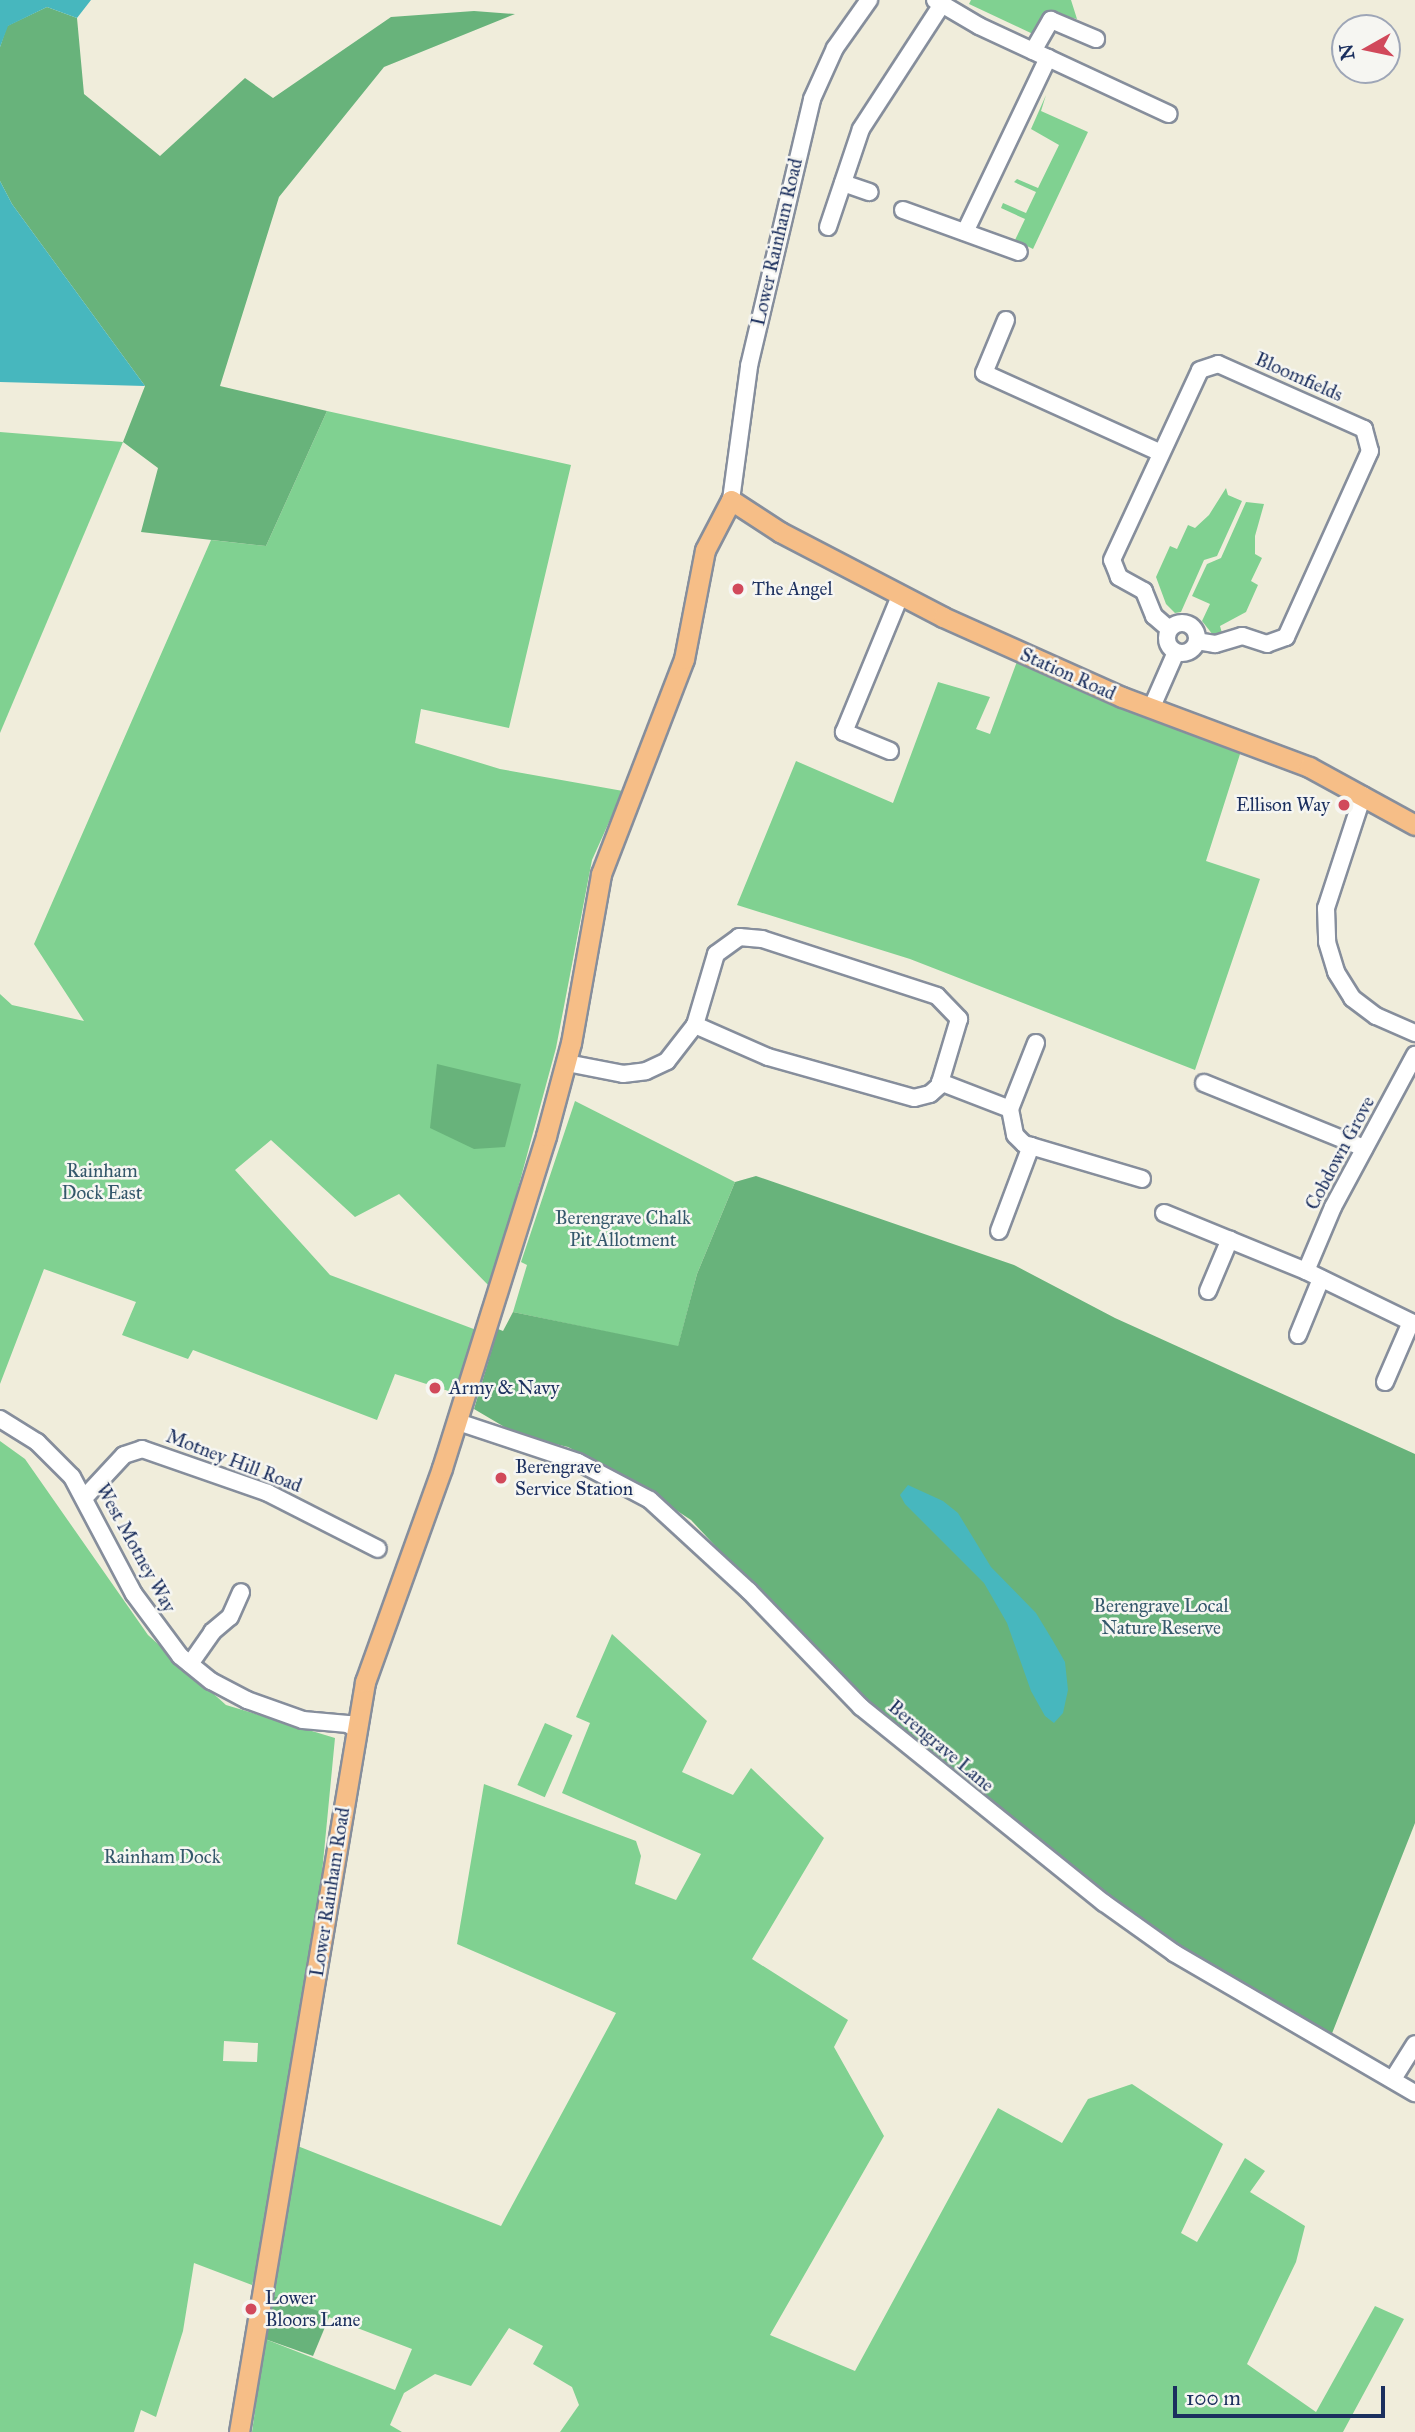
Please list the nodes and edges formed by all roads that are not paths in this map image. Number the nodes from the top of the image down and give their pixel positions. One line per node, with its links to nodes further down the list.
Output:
1 (869, 0): 14 (street, Lower Rainham Road)
2 (938, 3): 4 (street); 6 (street)
3 (1096, 39): 4 (street)
4 (1040, 55): 5 (street); 10 (street)
5 (1169, 114)
6 (843, 183): 7 (street); 9 (street)
7 (869, 192)
8 (903, 210): 10 (street)
9 (828, 227)
10 (965, 232): 11 (street)
11 (1019, 252)
12 (1006, 320): 13 (street)
13 (1161, 453): 16 (street, Bloomfields); 17 (street, Bloomfields)
14 (732, 500): 15 (main road, Station Road); 27 (main road, Lower Rainham Road)
15 (900, 596): 19 (main road, Station Road); 20 (street)
16 (1169, 629): 17 (street); 18 (street, Bloomfields)
17 (1197, 640): 18 (street, Bloomfields)
18 (1176, 652): 19 (street)
19 (1151, 709): 21 (main road, Station Road)
20 (890, 751)
21 (1363, 795): 22 (main road, Station Road); 24 (street)
22 (1415, 825)
23 (695, 1025): 27 (street); 28 (street); 28 (street)
24 (1415, 1033)
25 (1036, 1042): 30 (street)
26 (1415, 1055): 32 (street, Cobdown Grove)
27 (567, 1063): 44 (main road, Lower Rainham Road)
28 (940, 1082): 30 (street)
29 (1204, 1083): 32 (street)
30 (1010, 1109): 31 (street)
31 (1031, 1146): 33 (street); 35 (street)
32 (1364, 1148): 37 (street, Cobdown Grove)
33 (1142, 1178)
34 (1164, 1213): 36 (street)
35 (999, 1231)
36 (1230, 1239): 37 (street); 39 (street)
37 (1306, 1271): 38 (street)
38 (1321, 1279): 40 (street); 41 (street)
39 (1209, 1291)
40 (1413, 1323): 42 (street)
41 (1298, 1335)
42 (1385, 1382)
43 (0, 1419): 45 (street, West Motney Way)
44 (458, 1422): 49 (main road, Lower Rainham Road); 51 (street, Berengrave Lane)
45 (85, 1497): 46 (street, Motney Hill Road); 48 (street, West Motney Way)
46 (378, 1549)
47 (241, 1592): 48 (street)
48 (190, 1664): 49 (street, West Motney Way)
49 (357, 1730): 53 (main road, Lower Rainham Road)
50 (1415, 2045): 51 (street)
51 (1393, 2079): 52 (street, Berengrave Lane)
52 (1415, 2093)
53 (239, 2432)

